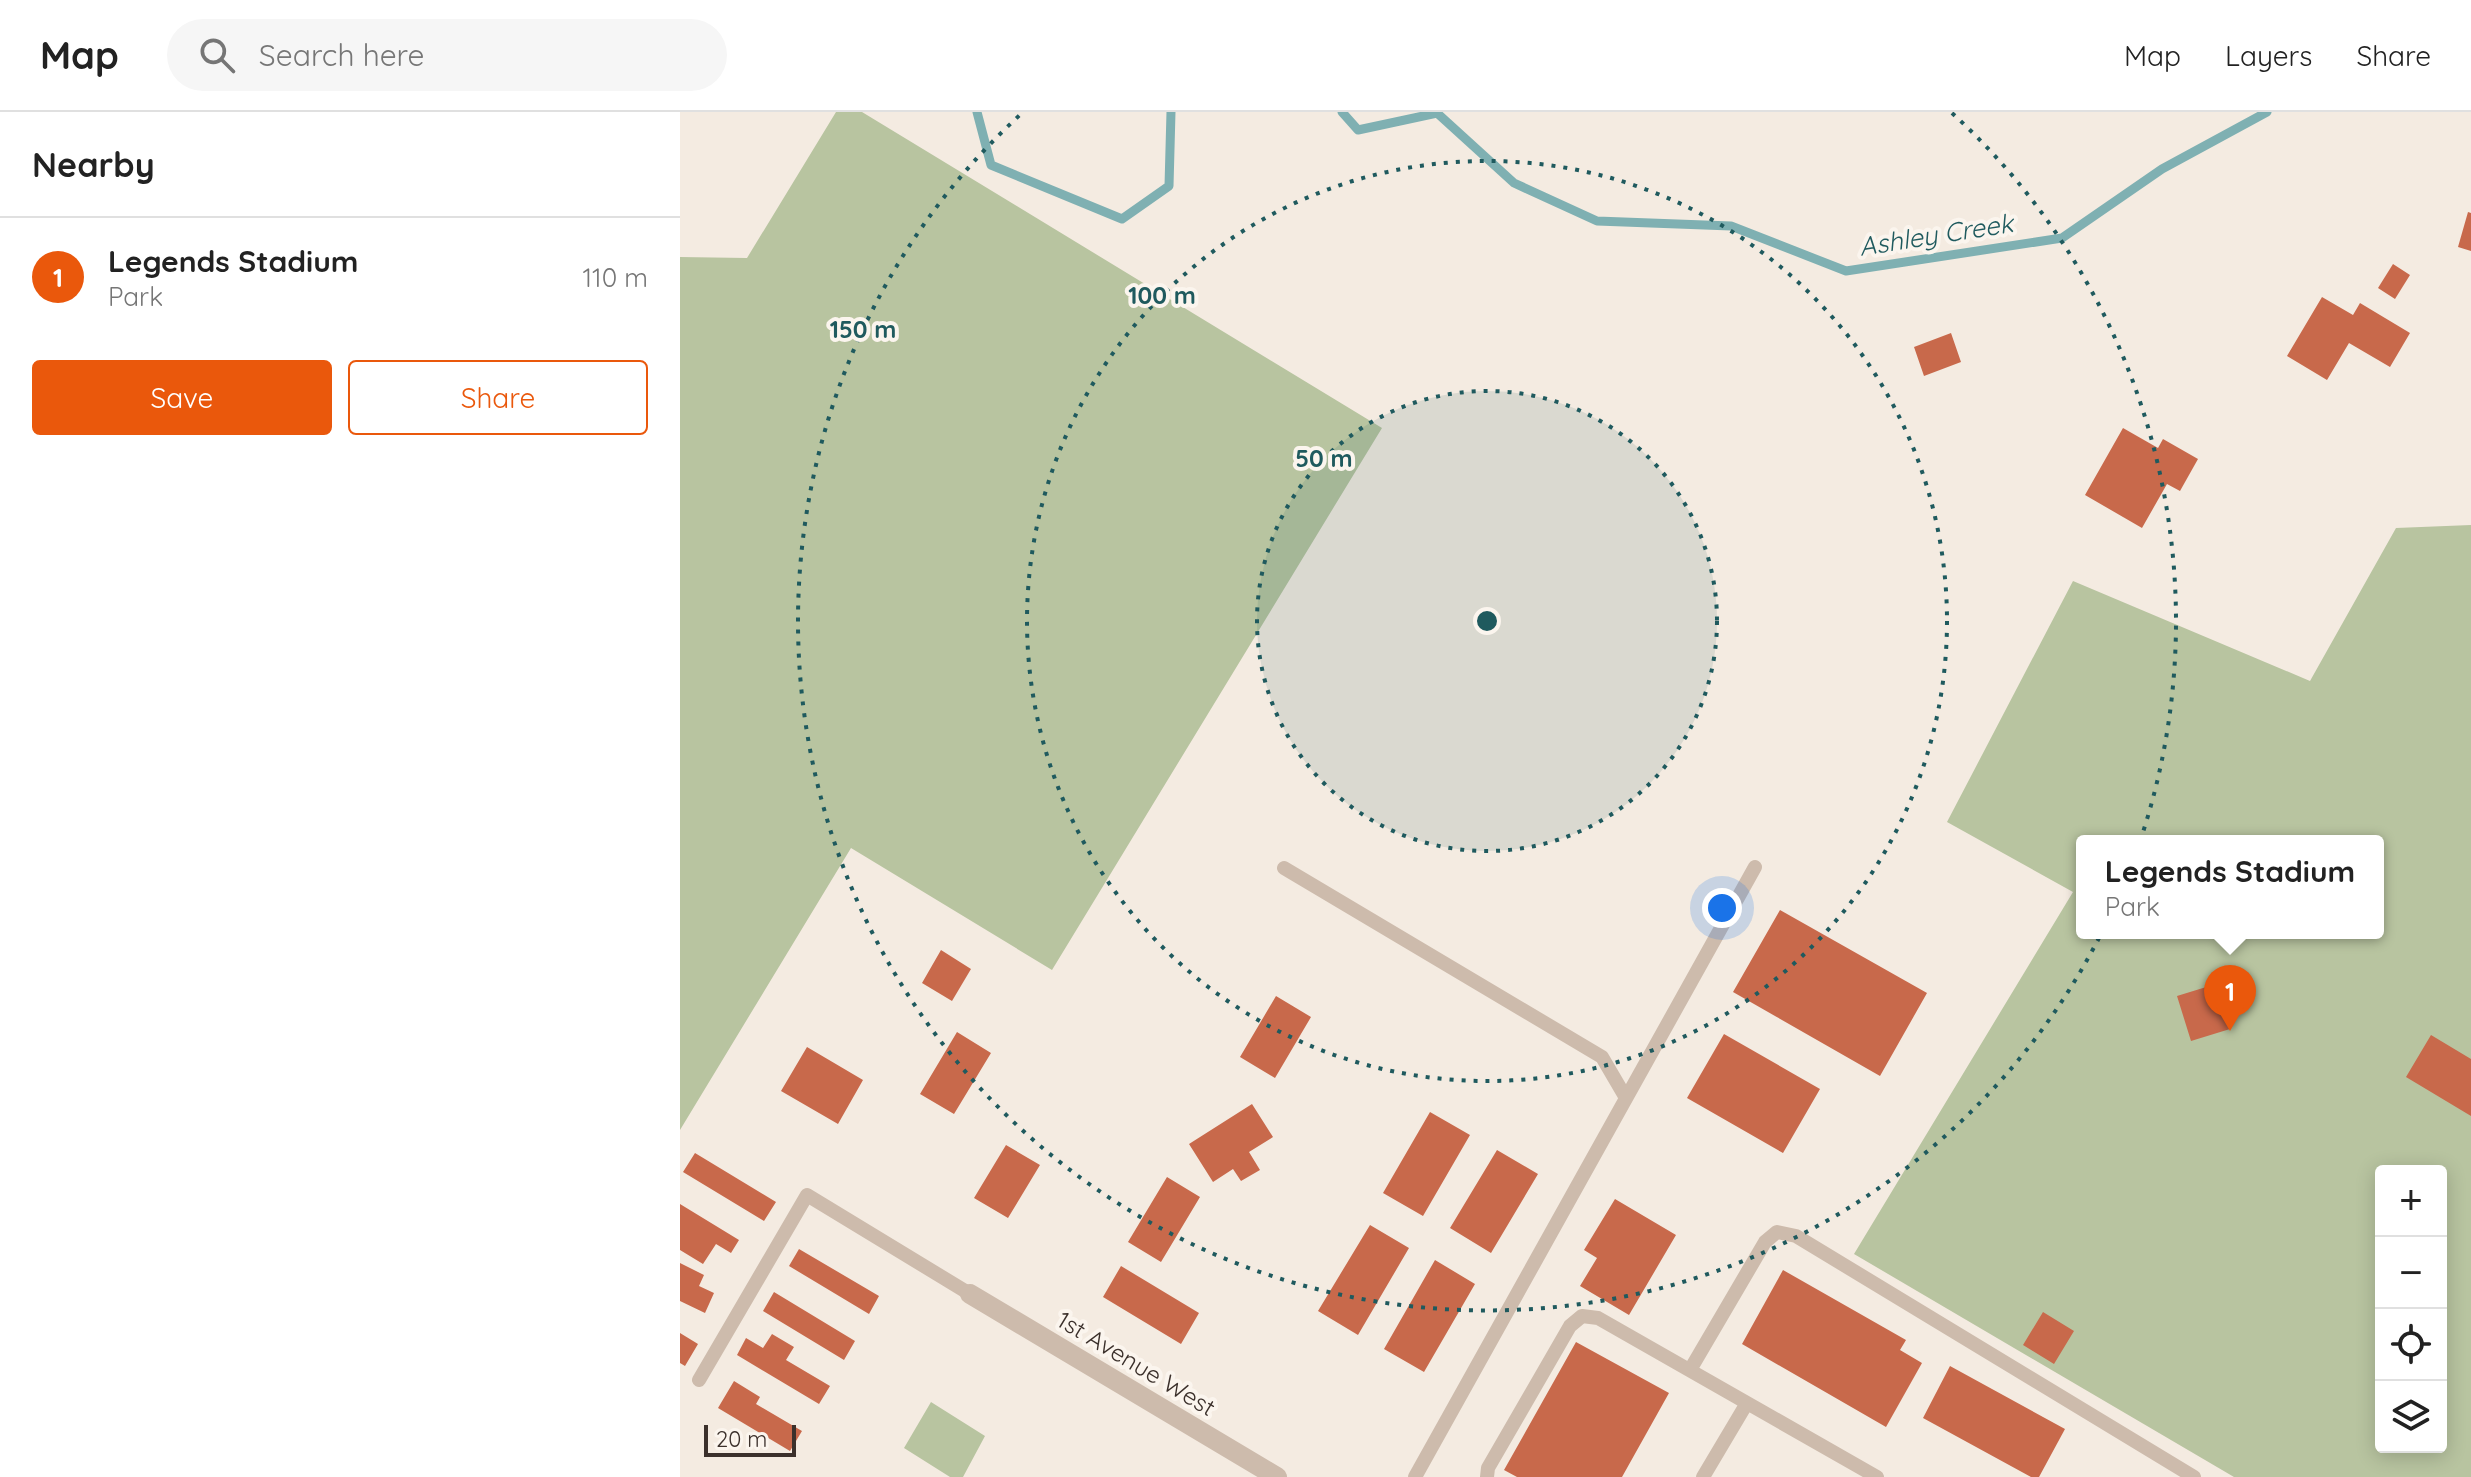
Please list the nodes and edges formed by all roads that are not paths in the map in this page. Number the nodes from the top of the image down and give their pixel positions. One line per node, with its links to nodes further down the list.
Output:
1 (1755, 867): 3 (lane)
2 (1284, 868): 3 (lane)
3 (1626, 1098): 9 (lane)
4 (970, 1294): 6 (lane); 8 (street, 1st Avenue West)
5 (1690, 1370): 7 (lane); 10 (lane); 13 (lane)
6 (699, 1380)
7 (1747, 1403): 11 (lane); 12 (lane)
8 (1277, 1477)
9 (1415, 1477)
10 (1487, 1477)
11 (1703, 1477)
12 (1877, 1477)
13 (2194, 1477)

